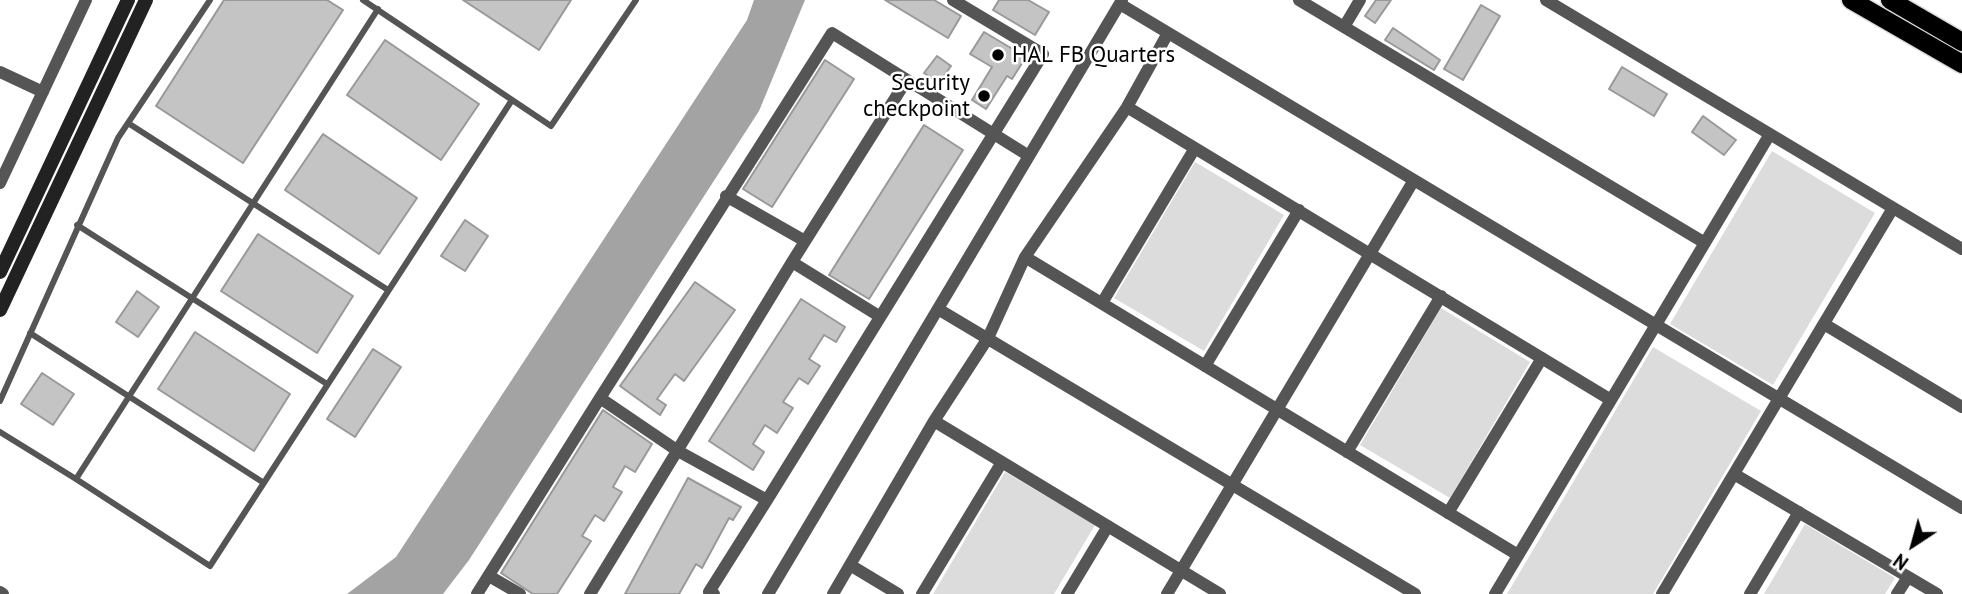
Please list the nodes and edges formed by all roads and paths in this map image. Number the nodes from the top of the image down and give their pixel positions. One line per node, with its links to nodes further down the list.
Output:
1 (128, 0): 42 (street)
2 (146, 0): 48 (street)
3 (211, 0): 24 (lane)
4 (363, 0): 14 (lane)
5 (636, 0): 22 (lane)
6 (953, 0): 26 (street)
7 (1299, 0): 15 (street)
8 (1360, 0): 15 (street)
9 (1546, 0): 25 (street)
10 (1851, 0): 18 (main road)
11 (1890, 0): 17 (main road)
12 (80, 2): 21 (street)
13 (1121, 2): 16 (street); 28 (street)
14 (377, 9): 22 (lane); 32 (lane)
15 (1343, 27): 37 (street)
16 (1168, 33): 23 (street); 29 (street)
17 (1962, 42)
18 (1962, 64)
19 (0, 72): 21 (street)
20 (906, 81): 26 (street); 31 (street); 36 (street)
21 (43, 92): 30 (street)
22 (512, 100): 43 (lane)
23 (1127, 107): 27 (street); 40 (street)
24 (128, 122): 32 (lane); 35 (lane)
25 (1770, 134): 33 (street); 37 (street)
26 (994, 135): 28 (street); 49 (street)
27 (1195, 148): 34 (street); 46 (street)
28 (1029, 156): 47 (street)
29 (1414, 180): 39 (street); 51 (street)
30 (0, 183)
31 (726, 196): 36 (street); 58 (street)
32 (253, 203): 43 (lane); 45 (lane)
33 (1893, 208): 38 (street); 50 (street)
34 (1299, 211): 39 (street); 55 (street)
35 (77, 225): 45 (lane); 52 (lane)
36 (805, 241): 41 (street)
37 (1705, 243): 51 (street)
38 (1962, 249)
39 (1370, 254): 44 (street); 63 (street)
40 (1025, 257): 46 (street); 53 (street)
41 (792, 262): 49 (street); 66 (street)
42 (0, 272)
43 (388, 290): 56 (lane)
44 (1441, 296): 54 (street); 67 (street)
45 (192, 298): 56 (lane); 57 (lane)
46 (1102, 303): 55 (street)
47 (939, 309): 53 (street); 87 (street)
48 (0, 310)
49 (879, 316): 73 (street)
50 (1824, 324): 59 (street); 62 (street)
51 (1656, 325): 59 (street); 60 (street)
52 (30, 333): 57 (lane); 61 (lane)
53 (988, 338): 64 (street); 72 (street)
54 (1542, 358): 60 (street); 76 (street)
55 (1205, 366): 63 (street)
56 (327, 384): 71 (lane)
57 (129, 396): 70 (lane); 71 (lane)
58 (600, 398): 66 (street); 81 (street)
59 (1779, 399): 69 (street); 74 (street)
60 (1611, 400): 78 (street)
61 (0, 401)
62 (1962, 407)
63 (1277, 410): 67 (street); 72 (street)
64 (934, 421): 68 (street); 79 (street)
65 (0, 432): 70 (lane)
66 (678, 451): 73 (street); 86 (street)
67 (1347, 452): 76 (street)
68 (1002, 462): 77 (street); 90 (street)
69 (1734, 474): 75 (street); 96 (street)
70 (76, 479): 71 (lane)
71 (264, 483)
72 (1233, 485): 80 (street); 94 (street)
73 (768, 500): 83 (street)
74 (1962, 509)
75 (1799, 512): 82 (street); 97 (street)
76 (1448, 513): 78 (street)
77 (1108, 526): 80 (street); 91 (street)
78 (1518, 555): 95 (street)
79 (850, 565): 88 (street); 89 (street)
80 (1181, 571): 92 (street); 93 (street)
81 (489, 576): 84 (street); 85 (street)
82 (1908, 577): 98 (street); 99 (street)
83 (710, 593)
84 (477, 594)
85 (520, 594)
86 (590, 594)
87 (768, 594)
88 (833, 594)
89 (898, 594)
90 (922, 594)
91 (1066, 594)
92 (1167, 594)
93 (1220, 594)
94 (1415, 594)
95 (1495, 594)
96 (1662, 594)
97 (1751, 594)
98 (1897, 594)
99 (1937, 594)

